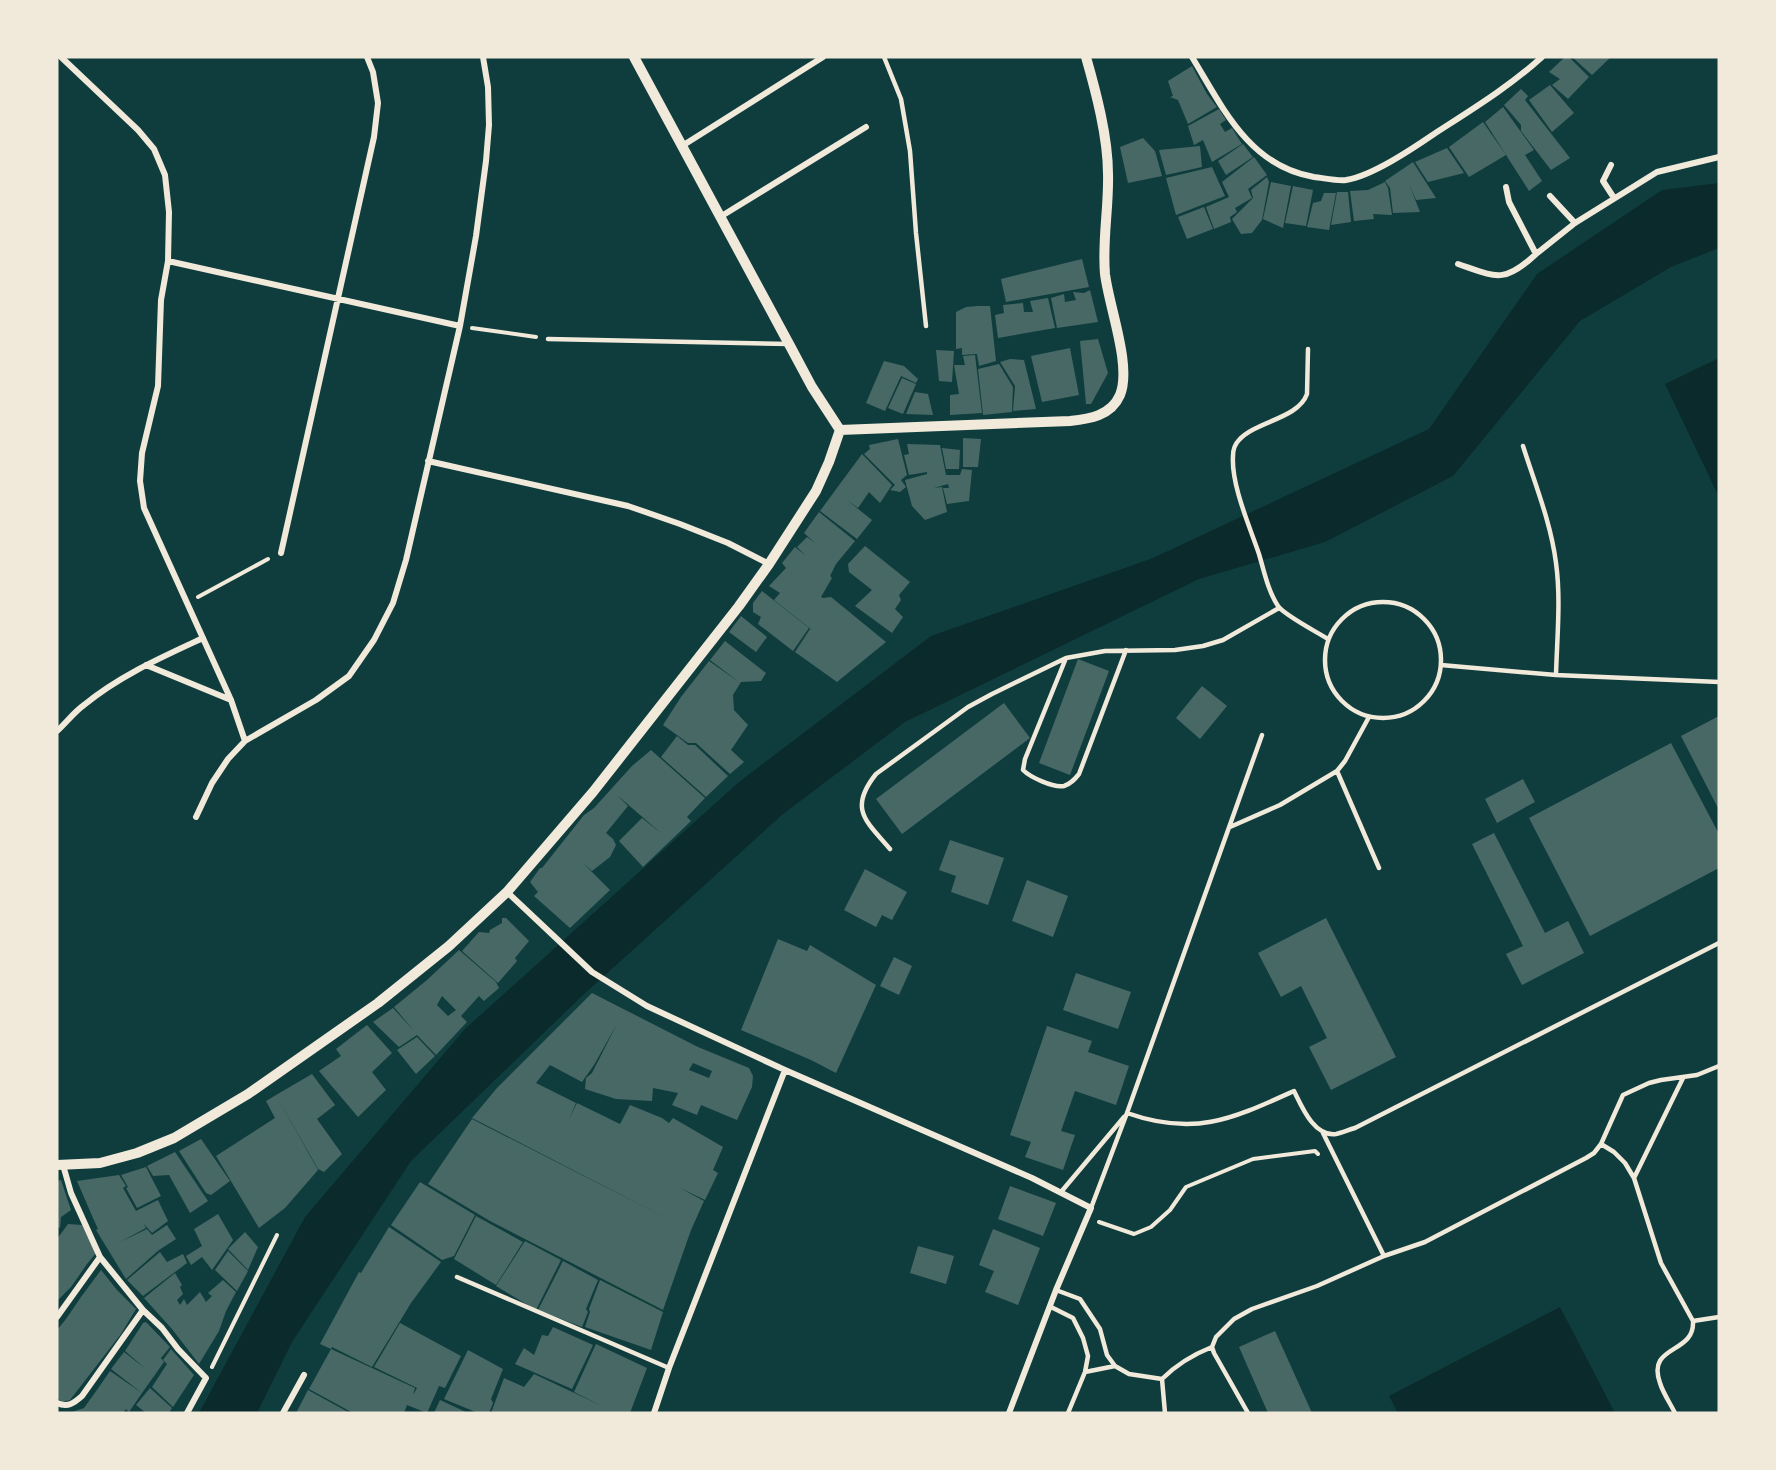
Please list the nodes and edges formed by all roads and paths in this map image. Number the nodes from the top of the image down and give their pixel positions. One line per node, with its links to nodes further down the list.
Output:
1 (61, 57): 20 (street)
2 (367, 57): 22 (street)
3 (483, 57): 23 (street)
4 (634, 57): 11 (street)
5 (823, 57): 11 (street)
6 (884, 57): 24 (lane)
7 (1086, 57): 28 (street)
8 (1192, 57): 9 (street)
9 (1542, 57)
10 (866, 126): 17 (street)
11 (682, 146): 17 (street)
12 (1719, 157): 16 (street)
13 (1611, 165): 16 (street)
14 (1506, 188): 19 (street)
15 (1550, 196): 18 (street)
16 (1614, 198): 18 (street)
17 (720, 217): 26 (street)
18 (1575, 223): 19 (street)
19 (1536, 254): 21 (street)
20 (168, 261): 22 (street); 33 (street)
21 (1458, 264)
22 (339, 298): 23 (street); 31 (street)
23 (460, 326): 25 (path); 30 (street)
24 (926, 326)
25 (548, 339): 26 (lane)
26 (789, 344): 28 (street)
27 (1308, 349): 34 (lane)
28 (840, 430): 32 (street)
29 (1523, 446): 41 (lane)
30 (428, 461): 32 (street); 47 (street)
31 (281, 553): 33 (path)
32 (769, 564): 53 (street)
33 (187, 603): 35 (street)
34 (1279, 608): 36 (lane); 37 (lane)
35 (203, 638): 39 (street); 43 (street)
36 (1328, 639): 40 (lane); 44 (lane)
37 (1126, 650): 38 (lane); 38 (lane)
38 (1066, 658): 51 (lane)
39 (146, 665): 43 (street); 45 (street)
40 (1441, 665): 41 (lane); 44 (lane)
41 (1556, 675): 42 (lane)
42 (1719, 683)
43 (231, 700): 47 (street)
44 (1369, 717): 48 (lane)
45 (57, 731)
46 (1262, 735): 50 (lane)
47 (245, 741): 49 (street)
48 (1336, 771): 50 (lane); 52 (lane)
49 (196, 817)
50 (1230, 828): 58 (lane)
51 (890, 849)
52 (1379, 868)
53 (507, 892): 56 (street); 62 (street)
54 (1719, 943): 59 (lane)
55 (1719, 1066): 57 (lane)
56 (785, 1070): 64 (street); 79 (street)
57 (1683, 1078): 60 (lane); 63 (lane)
58 (1127, 1113): 59 (lane); 64 (lane); 65 (lane)
59 (1323, 1133): 61 (lane)
60 (1601, 1144): 63 (lane); 68 (lane)
61 (1334, 1155): 66 (path); 68 (lane)
62 (60, 1165): 69 (street)
63 (1634, 1178): 76 (lane)
64 (1061, 1192): 65 (street)
65 (1091, 1208): 66 (street)
66 (1087, 1218): 71 (street)
67 (277, 1235): 82 (path)
68 (1384, 1256): 77 (lane)
69 (100, 1257): 73 (street); 74 (street)
70 (457, 1277): 79 (lane)
71 (1056, 1290): 72 (street); 78 (lane)
72 (1051, 1307): 80 (lane); 88 (street)
73 (143, 1310): 82 (street); 84 (street)
74 (57, 1317)
75 (1719, 1317): 76 (lane)
76 (1693, 1321): 92 (lane)
77 (1212, 1347): 83 (lane); 91 (lane)
78 (1115, 1366): 80 (lane); 83 (lane)
79 (669, 1368): 87 (street)
80 (1085, 1372): 89 (lane)
81 (304, 1375): 86 (street)
82 (206, 1378): 85 (street)
83 (1162, 1379): 90 (lane)
84 (57, 1403)
85 (187, 1413)
86 (282, 1413)
87 (654, 1413)
88 (1010, 1413)
89 (1068, 1413)
90 (1165, 1413)
91 (1248, 1413)
92 (1675, 1413)

